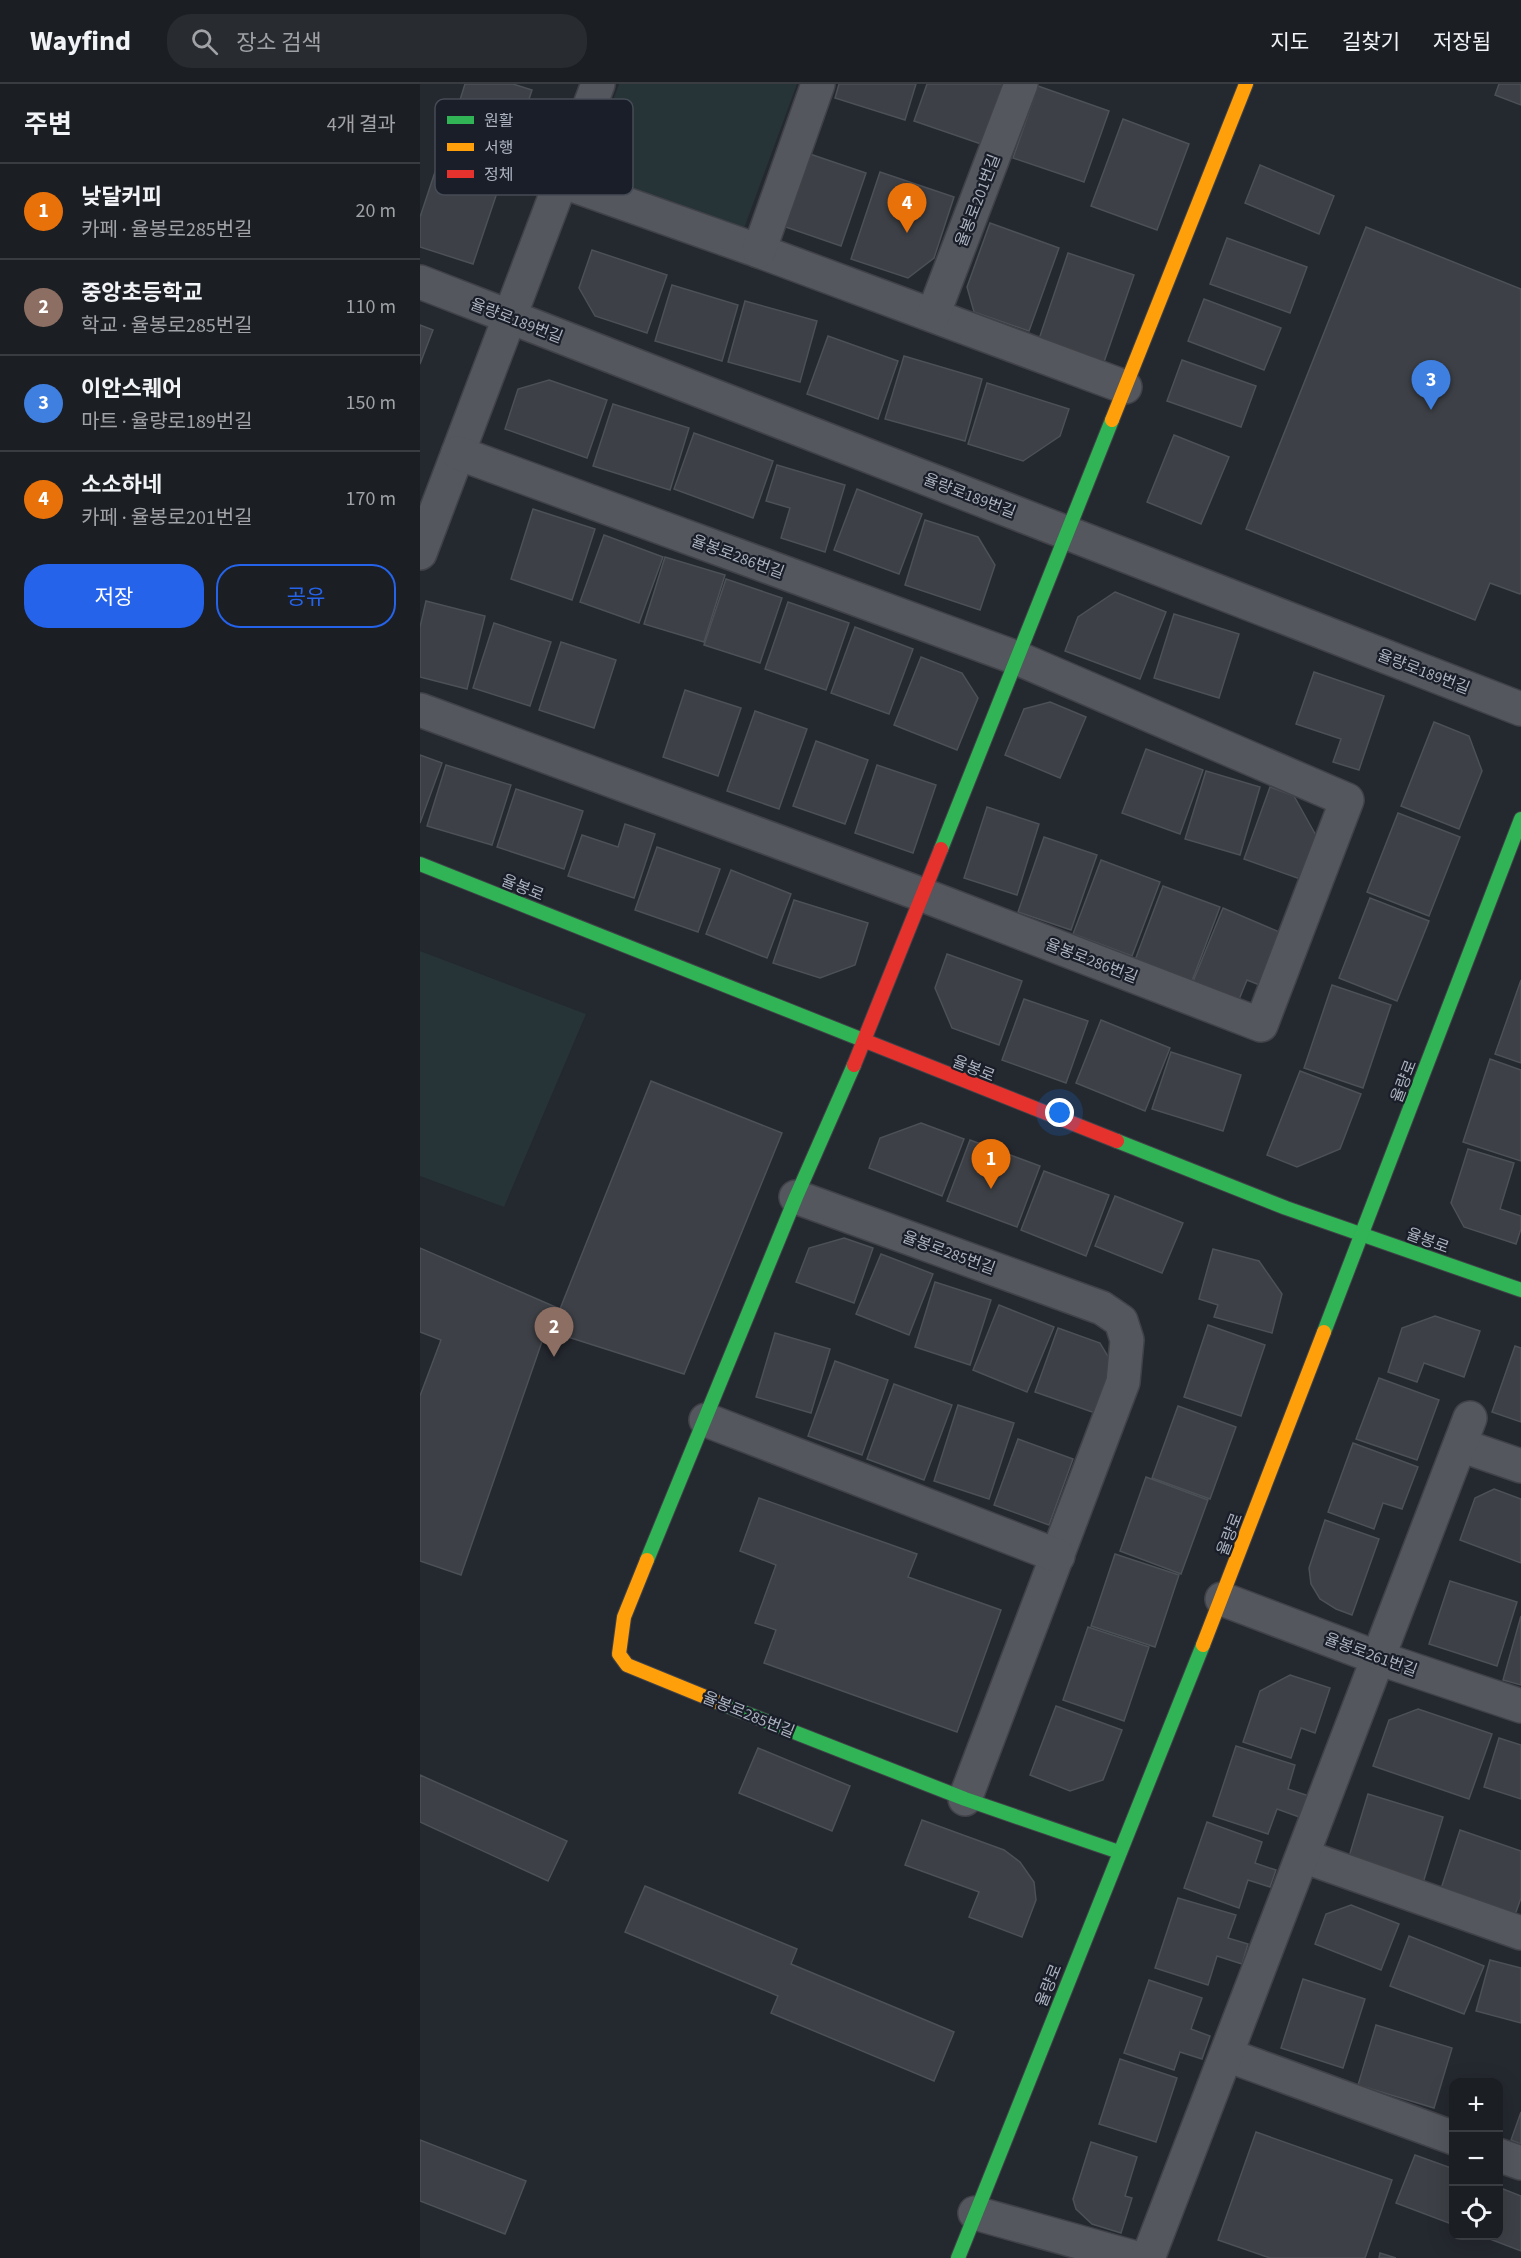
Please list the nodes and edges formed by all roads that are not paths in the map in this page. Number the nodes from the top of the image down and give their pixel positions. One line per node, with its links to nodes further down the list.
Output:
1 (598, 84): 5 (street)
2 (818, 84): 8 (street)
3 (1021, 84): 10 (street, 율봉로201번길)
4 (1246, 84): 12 (street)
5 (592, 99)
6 (556, 195): 11 (street)
7 (601, 195): 8 (street)
8 (759, 251): 10 (street)
9 (420, 282): 11 (street, 율량로189번길)
10 (933, 315): 12 (street)
11 (509, 316): 13 (street); 14 (street, 율량로189번길)
12 (1125, 387): 14 (street)
13 (458, 453): 15 (street); 16 (street, 율봉로286번길)
14 (1067, 533): 16 (street); 17 (street, 율량로189번길)
15 (420, 553)
16 (1017, 658): 21 (street); 21 (street, 율봉로286번길)
17 (1521, 709)
18 (420, 710): 21 (street, 율봉로286번길)
19 (1521, 819): 24 (street, 율량로)
20 (420, 864): 22 (street, 율봉로)
21 (923, 895): 22 (street)
22 (864, 1042): 23 (street, 율봉로285번길); 24 (street, 율봉로)
23 (796, 1197): 26 (street, 율봉로285번길); 28 (street, 율봉로285번길)
24 (1362, 1234): 25 (street, 율봉로); 29 (street, 율량로)
25 (1521, 1290)
26 (706, 1420): 28 (street); 32 (street, 율봉로285번길)
27 (1521, 1466): 30 (street)
28 (1058, 1556): 32 (street)
29 (1222, 1599): 30 (street, 율봉로261번길); 33 (street, 율량로)
30 (1378, 1658): 31 (street, 율봉로261번길); 34 (street)
31 (1521, 1706)
32 (964, 1799): 33 (street, 율봉로285번길)
33 (1119, 1852): 40 (street, 율량로)
34 (1303, 1856): 35 (street); 36 (street)
35 (1521, 1933)
36 (1227, 2055): 37 (street); 43 (street)
37 (1449, 2136)
38 (1503, 2157): 39 (street)
39 (1521, 2163)
40 (975, 2213): 41 (street, 율량로); 42 (street)
41 (958, 2258)
42 (1136, 2258)
43 (1148, 2258)

